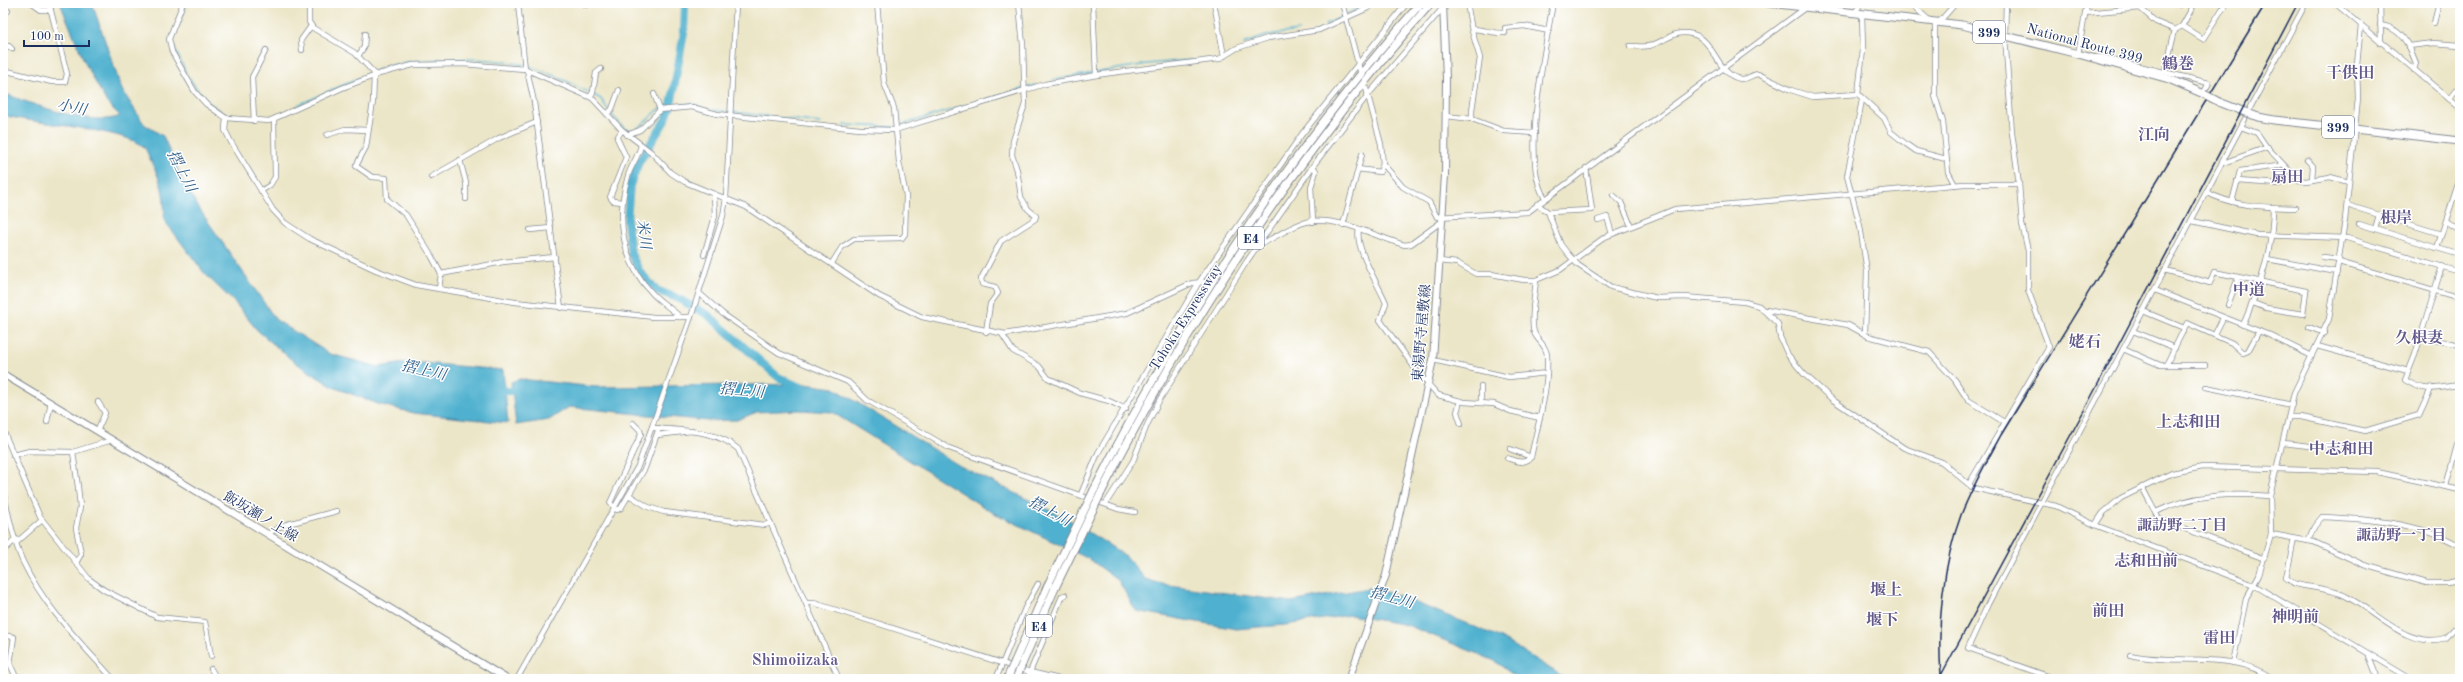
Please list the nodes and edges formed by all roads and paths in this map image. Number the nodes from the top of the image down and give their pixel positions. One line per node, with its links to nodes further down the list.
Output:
1 (31, 3): 36 (street)
2 (49, 3): 36 (street)
3 (176, 3): 31 (street)
4 (309, 3): 45 (street)
5 (518, 3): 65 (street)
6 (736, 3): 89 (street)
7 (877, 3): 97 (street)
8 (1019, 3): 75 (street)
9 (1093, 3): 72 (street)
10 (1214, 3): 61 (street)
11 (1342, 3): 40 (street)
12 (1372, 3): 40 (street)
13 (1407, 3): 64 (street)
14 (1421, 3): 254 (highway, Tohoku Expressway / E4)
15 (1431, 3): 254 (highway, Tohoku Expressway / E4)
16 (1467, 3): 47 (street)
17 (1553, 3): 48 (street)
18 (1769, 3): 34 (highway, National Route 399 / 399)
19 (1861, 3): 39 (street)
20 (1910, 3): 41 (street)
21 (1956, 3): 41 (street)
22 (2006, 3): 51 (street)
23 (2087, 3): 38 (street)
24 (2196, 3): 46 (street)
25 (2226, 3): 46 (street)
26 (2306, 3): 85 (street)
27 (2335, 3): 43 (street)
28 (2380, 3): 44 (street)
29 (2439, 3): 42 (street)
30 (2452, 3): 33 (street)
31 (182, 4): 91 (street)
32 (1444, 4): 82 (street); 90 (main road, 東湯野寺屋敷線)
33 (2460, 6)
34 (1805, 8): 39 (highway, National Route 399 / 399); 66 (street)
35 (3, 9): 37 (street)
36 (51, 10): 68 (street)
37 (8, 11)
38 (2085, 13): 49 (street); 60 (street)
39 (1858, 14): 41 (highway, National Route 399 / 399); 79 (street)
40 (1346, 18): 61 (street); 64 (street)
41 (1935, 21): 51 (highway, National Route 399 / 399); 109 (street)
42 (2434, 23)
43 (2361, 25): 52 (street); 99 (street)
44 (2380, 25): 52 (street); 55 (street)
45 (311, 26): 59 (street); 62 (street)
46 (2182, 26): 49 (street)
47 (1472, 29): 48 (street); 95 (street)
48 (1549, 30): 102 (street)
49 (2175, 30): 71 (street)
50 (365, 34): 62 (street)
51 (2006, 36): 60 (highway, National Route 399 / 399); 123 (street)
52 (2381, 43): 69 (street)
53 (2460, 45): 55 (street)
54 (1630, 46): 66 (street)
55 (2409, 47): 69 (street)
56 (3, 49): 57 (street)
57 (12, 49)
58 (266, 50): 92 (street)
59 (302, 50)
60 (2078, 54): 63 (highway, National Route 399 / 399)
61 (1224, 55): 72 (street)
62 (358, 56): 73 (street)
63 (2092, 58): 71 (street); 80 (highway, National Route 399 / 399)
64 (1357, 63): 70 (street); 177 (street)
65 (525, 67): 73 (street); 81 (street); 96 (street)
66 (1724, 67): 79 (street); 116 (street)
67 (601, 69): 81 (street)
68 (3, 70)
69 (2414, 70): 83 (street)
70 (1360, 71)
71 (2165, 72): 80 (street)
72 (1096, 73): 75 (street)
73 (375, 75): 94 (street); 100 (street)
74 (2460, 85): 83 (street)
75 (1025, 88): 97 (street); 200 (street)
76 (1366, 88): 82 (street)
77 (619, 90): 88 (street)
78 (654, 94): 87 (street)
79 (1858, 94): 84 (street)
80 (2203, 94): 99 (highway, National Route 399 / 399, bridge)
81 (591, 95): 88 (street)
82 (1368, 96): 113 (street); 115 (street)
83 (2449, 99): 86 (street)
84 (1862, 100): 109 (street); 130 (street)
85 (2250, 108)
86 (2460, 108)
87 (659, 109): 89 (street); 104 (street)
88 (608, 112): 101 (street)
89 (731, 115): 97 (street); 131 (street)
90 (1446, 116): 95 (street); 142 (main road, 東湯野寺屋敷線)
91 (226, 118): 92 (street); 126 (street)
92 (254, 119): 94 (street)
93 (2245, 119): 98 (street)
94 (274, 120): 126 (street)
95 (1472, 120): 102 (street)
96 (537, 122): 110 (street); 150 (street)
97 (896, 127): 169 (street)
98 (2241, 127): 107 (street); 112 (street)
99 (2354, 129): 105 (highway, National Route 399 / 399); 122 (street)
100 (368, 130): 103 (street); 174 (street)
101 (622, 130): 104 (street); 134 (street)
102 (1535, 134): 132 (street)
103 (327, 135)
104 (627, 135): 106 (street)
105 (2460, 141)
106 (641, 145): 128 (street); 134 (street)
107 (2268, 147): 112 (street); 114 (street)
108 (1362, 154): 117 (street)
109 (1946, 159): 125 (street)
110 (460, 160): 118 (street); 133 (street)
111 (2307, 160): 120 (street)
112 (2223, 163): 127 (street)
113 (1383, 164): 117 (street); 142 (street)
114 (2282, 164): 120 (street); 121 (street)
115 (1313, 166): 145 (street); 159 (street)
116 (1586, 168): 132 (street); 140 (street)
117 (1358, 170): 148 (street)
118 (431, 177)
119 (2460, 178): 146 (street)
120 (2312, 180): 122 (street)
121 (2237, 182): 124 (street); 135 (street)
122 (2349, 182): 137 (street)
123 (2020, 184): 125 (street); 231 (street)
124 (2279, 184)
125 (1955, 185): 130 (street)
126 (261, 190): 182 (street)
127 (2206, 192): 135 (street); 144 (street)
128 (714, 194): 131 (street); 162 (street)
129 (1614, 195): 149 (street)
130 (1853, 195): 149 (street); 203 (street)
131 (726, 198): 169 (street); 185 (street)
132 (1545, 198): 136 (street)
133 (466, 199)
134 (623, 202): 192 (street)
135 (2232, 202): 138 (street)
136 (1537, 204): 140 (street); 142 (street)
137 (2347, 205): 141 (street); 158 (street)
138 (2273, 207): 139 (street); 157 (street)
139 (2295, 208)
140 (1549, 212): 167 (street)
141 (2379, 215): 152 (street); 156 (street)
142 (1442, 220): 151 (street); 166 (main road, 東湯野寺屋敷線)
143 (1598, 220): 155 (street)
144 (2192, 221): 157 (street); 171 (street)
145 (1313, 222): 148 (street); 159 (street)
146 (2446, 222): 154 (street); 156 (street)
147 (2359, 224): 152 (street)
148 (1343, 225): 151 (street)
149 (1631, 226): 155 (street)
150 (551, 228): 153 (street); 163 (street)
151 (1359, 229): 217 (street)
152 (2375, 229): 160 (street)
153 (530, 230)
154 (2460, 231)
155 (1612, 234): 167 (street)
156 (2441, 234): 160 (street)
157 (2273, 235): 158 (street); 165 (street)
158 (2343, 238): 168 (street); 170 (street)
159 (1258, 245): 181 (street)
160 (2437, 248): 161 (street)
161 (2457, 254)
162 (704, 255)
163 (555, 257): 174 (street); 189 (street)
164 (2323, 257): 168 (street)
165 (2267, 259): 172 (street); 180 (street)
166 (1440, 261): 176 (street); 211 (main road, 東湯野寺屋敷線)
167 (1574, 261): 176 (street); 190 (street)
168 (2339, 261): 172 (street); 184 (street)
169 (832, 264): 200 (street)
170 (2442, 266): 173 (street); 184 (street)
171 (2165, 270): 175 (street); 183 (street)
172 (2337, 272): 201 (street)
173 (2460, 272)
174 (440, 274): 182 (street)
175 (2238, 278): 180 (street); 188 (street)
176 (1536, 280): 215 (street)
177 (1199, 282): 178 (street); 202 (street); 227 (street)
178 (1207, 282)
179 (1227, 283): 181 (street)
180 (2261, 283): 187 (street); 187 (street)
181 (1233, 284): 259 (street)
182 (439, 289): 189 (street)
183 (2155, 290): 191 (street); 194 (street)
184 (2435, 290): 186 (street); 205 (street)
185 (699, 293): 193 (street); 255 (street)
186 (2460, 298)
187 (2253, 303): 195 (street)
188 (2228, 305)
189 (561, 308): 192 (street)
190 (1765, 310): 203 (street); 249 (street)
191 (2144, 311): 197 (street); 198 (street)
192 (680, 317): 193 (street)
193 (691, 317): 234 (street)
194 (2223, 318): 195 (street); 204 (street)
195 (2243, 325): 199 (street)
196 (2309, 327): 201 (street)
197 (2184, 328): 204 (street); 208 (street)
198 (2133, 331): 208 (street); 209 (street)
199 (2259, 331): 204 (street); 210 (street)
200 (986, 332): 202 (street)
201 (2324, 333): 207 (street)
202 (1002, 334): 227 (street)
203 (1865, 334): 231 (street)
204 (2215, 334)
205 (2421, 337): 206 (street); 214 (street)
206 (2460, 345)
207 (2317, 346): 210 (street); 214 (street)
208 (2175, 348): 213 (street)
209 (2123, 349): 213 (street); 258 (street)
210 (2312, 356): 226 (street)
211 (1433, 360): 215 (street); 217 (main road, 東湯野寺屋敷線)
212 (2205, 365): 213 (street)
213 (2166, 366)
214 (2408, 371): 221 (street)
215 (1547, 373): 229 (street)
216 (3, 374): 225 (main road, 飯坂瀬ノ上線)
217 (1429, 384): 222 (street); 306 (main road, 東湯野寺屋敷線)
218 (2460, 385): 221 (street)
219 (1480, 386): 224 (street)
220 (2206, 387): 226 (street)
221 (2430, 391): 228 (street)
222 (1460, 401): 224 (street); 233 (street)
223 (98, 402): 237 (street)
224 (1481, 402): 229 (street)
225 (51, 403): 230 (street); 237 (main road, 飯坂瀬ノ上線)
226 (2292, 405): 228 (street)
227 (1126, 409): 255 (street)
228 (2289, 417): 241 (street)
229 (1540, 418): 246 (street)
230 (47, 422)
231 (2004, 422): 249 (street)
232 (633, 423): 260 (street)
233 (1461, 424)
234 (656, 426): 236 (street); 239 (street); 260 (street)
235 (3, 430): 245 (street)
236 (692, 430): 239 (street); 267 (street)
237 (97, 431): 240 (main road, 飯坂瀬ノ上線)
238 (2460, 434): 250 (street)
239 (657, 435): 256 (street)
240 (112, 440): 244 (street); 269 (main road, 飯坂瀬ノ上線)
241 (2283, 443): 242 (street); 248 (street)
242 (2318, 447)
243 (1510, 449): 246 (street)
244 (73, 452): 245 (street); 277 (street)
245 (13, 455): 266 (street)
246 (1531, 457): 247 (street)
247 (1507, 458)
248 (2277, 468): 250 (street); 251 (street); 257 (street)
249 (1969, 484): 258 (street)
250 (2446, 486): 252 (street)
251 (2142, 487): 265 (street); 268 (street)
252 (2460, 490)
253 (3, 492): 263 (street)
254 (1097, 492): 296 (highway, Tohoku Expressway / E4, bridge)
255 (1080, 494): 259 (street)
256 (629, 495): 260 (street); 267 (street)
257 (2270, 496): 265 (street); 270 (street)
258 (2043, 502): 268 (street); 307 (street)
259 (1106, 503): 264 (street)
260 (614, 508): 301 (street)
261 (337, 511): 269 (street)
262 (3, 512): 263 (street)
263 (9, 512): 272 (street)
264 (1135, 512)
265 (2156, 512): 276 (street)
266 (42, 520): 272 (street); 277 (street)
267 (771, 523): 282 (street)
268 (2095, 524): 280 (street)
269 (267, 534): 300 (main road, 飯坂瀬ノ上線)
270 (2271, 534): 271 (street); 276 (street)
271 (2294, 538): 273 (street); 287 (street)
272 (16, 540): 275 (street); 298 (street)
273 (2308, 540): 274 (street); 278 (street)
274 (2460, 546)
275 (3, 551)
276 (2265, 559): 280 (street)
277 (76, 563): 290 (street)
278 (2460, 580)
279 (1038, 584): 283 (street)
280 (2254, 585): 291 (street); 293 (street)
281 (1065, 595): 286 (street)
282 (806, 604): 292 (street); 302 (street)
283 (1028, 605): 284 (street); 292 (street)
284 (1034, 608)
285 (1049, 613): 286 (street)
286 (1054, 616): 295 (street)
287 (2460, 623)
288 (3, 635): 297 (street)
289 (2130, 655): 293 (street)
290 (211, 656)
291 (2369, 656): 309 (street); 310 (street)
292 (1003, 662): 295 (street); 303 (street)
293 (2233, 663): 308 (street)
294 (211, 669): 299 (street)
295 (1030, 672): 304 (street); 305 (street)
296 (1013, 676)
297 (17, 679)
298 (113, 679)
299 (217, 679)
300 (507, 679)
301 (517, 679)
302 (839, 679)
303 (996, 679)
304 (1028, 679)
305 (1058, 679)
306 (1349, 679)
307 (2056, 679)
308 (2273, 679)
309 (2378, 679)
310 (2411, 679)

